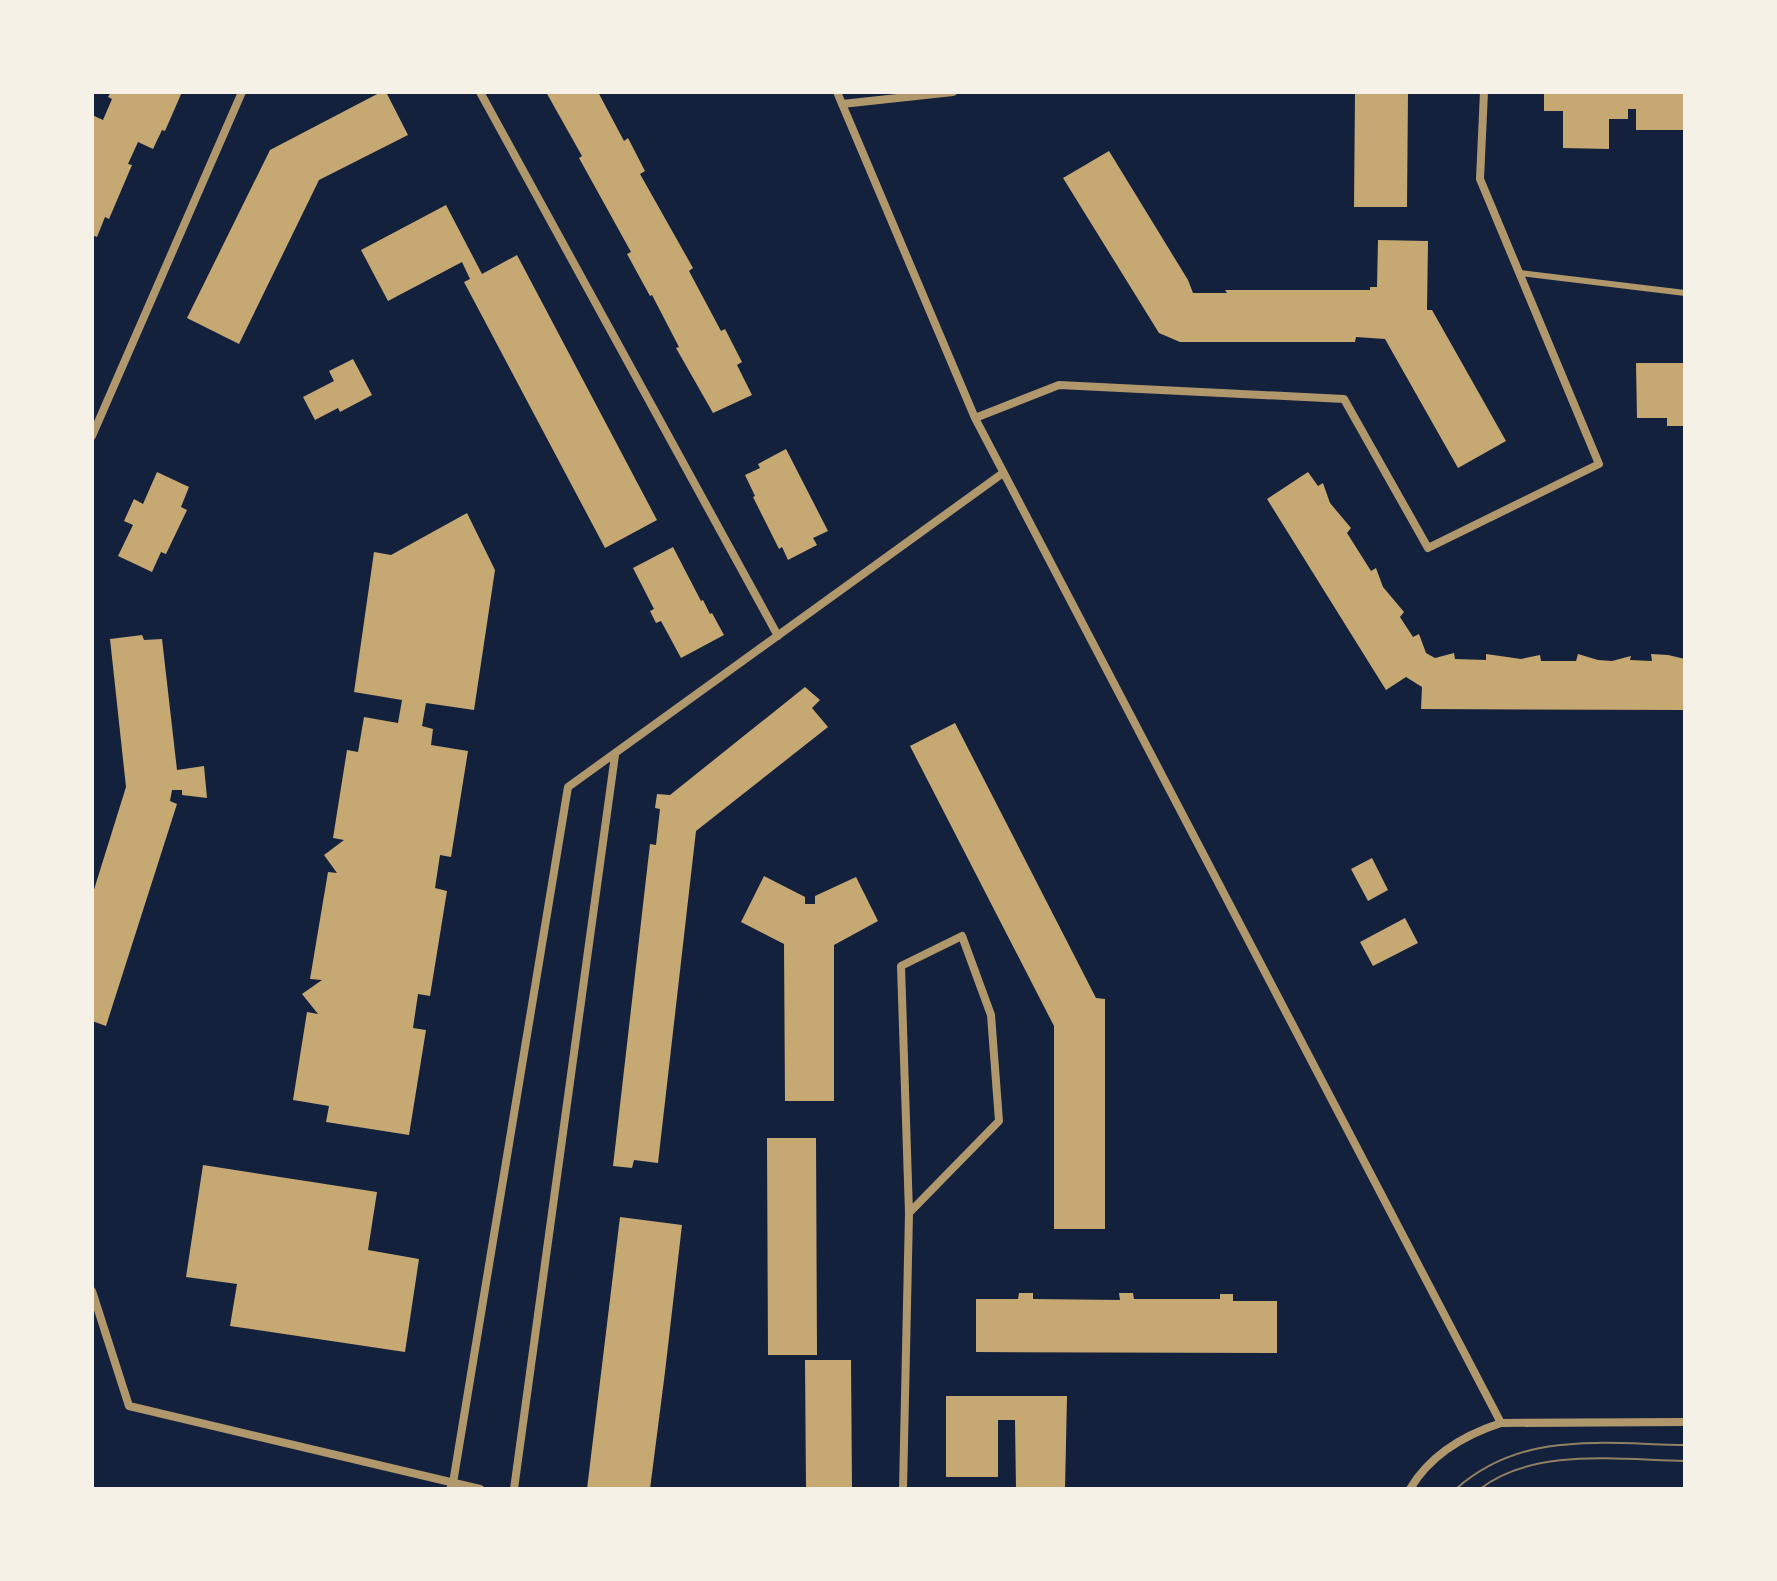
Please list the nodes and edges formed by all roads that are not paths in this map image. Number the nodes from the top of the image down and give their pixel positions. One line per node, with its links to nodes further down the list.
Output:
1 (242, 92): 10 (street)
2 (480, 92): 12 (street)
3 (837, 92): 6 (street)
4 (953, 92): 6 (street)
5 (1484, 92): 7 (street)
6 (842, 104): 9 (street)
7 (1519, 273): 8 (lane); 9 (street)
8 (1685, 293)
9 (975, 418): 11 (street)
10 (92, 436)
11 (1003, 473): 12 (street); 17 (street)
12 (778, 636): 13 (street)
13 (615, 755): 18 (street); 20 (street)
14 (909, 1213): 14 (street); 21 (street)
15 (92, 1291): 18 (street)
16 (1685, 1422): 17 (street)
17 (1501, 1423): 22 (street)
18 (452, 1486): 19 (street)
19 (480, 1489)
20 (514, 1489)
21 (903, 1489)
22 (1410, 1489)

